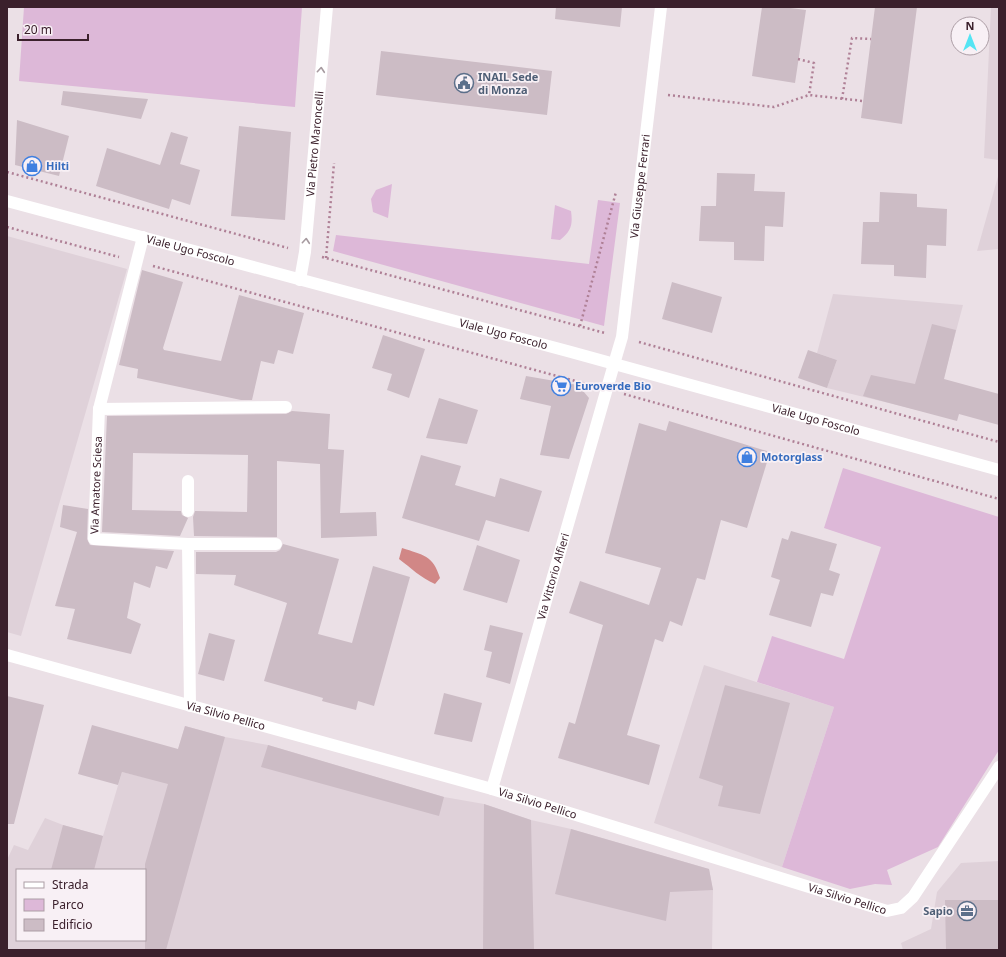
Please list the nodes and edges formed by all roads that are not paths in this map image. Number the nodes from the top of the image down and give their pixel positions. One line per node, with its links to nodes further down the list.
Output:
1 (327, 7): 5 (street, Via Pietro Maroncelli, one-way to 1)
2 (661, 7): 6 (street, Via Giuseppe Ferrari)
3 (7, 201): 4 (street, Viale Ugo Foscolo)
4 (143, 237): 5 (street, Viale Ugo Foscolo); 8 (street, Via Amatore Sciesa)
5 (300, 280): 6 (street, Viale Ugo Foscolo)
6 (614, 364): 9 (street, Viale Ugo Foscolo); 17 (street, Via Vittorio Alfieri)
7 (286, 407): 8 (street)
8 (99, 409): 12 (street, Via Amatore Sciesa)
9 (999, 470)
10 (188, 481): 11 (street)
11 (188, 511)
12 (188, 540): 13 (street, Via Amatore Sciesa); 15 (street)
13 (276, 544)
14 (7, 655): 15 (street, Via Silvio Pellico)
15 (190, 706): 17 (street, Via Silvio Pellico)
16 (999, 767): 17 (street, Via Silvio Pellico)
17 (492, 789)

